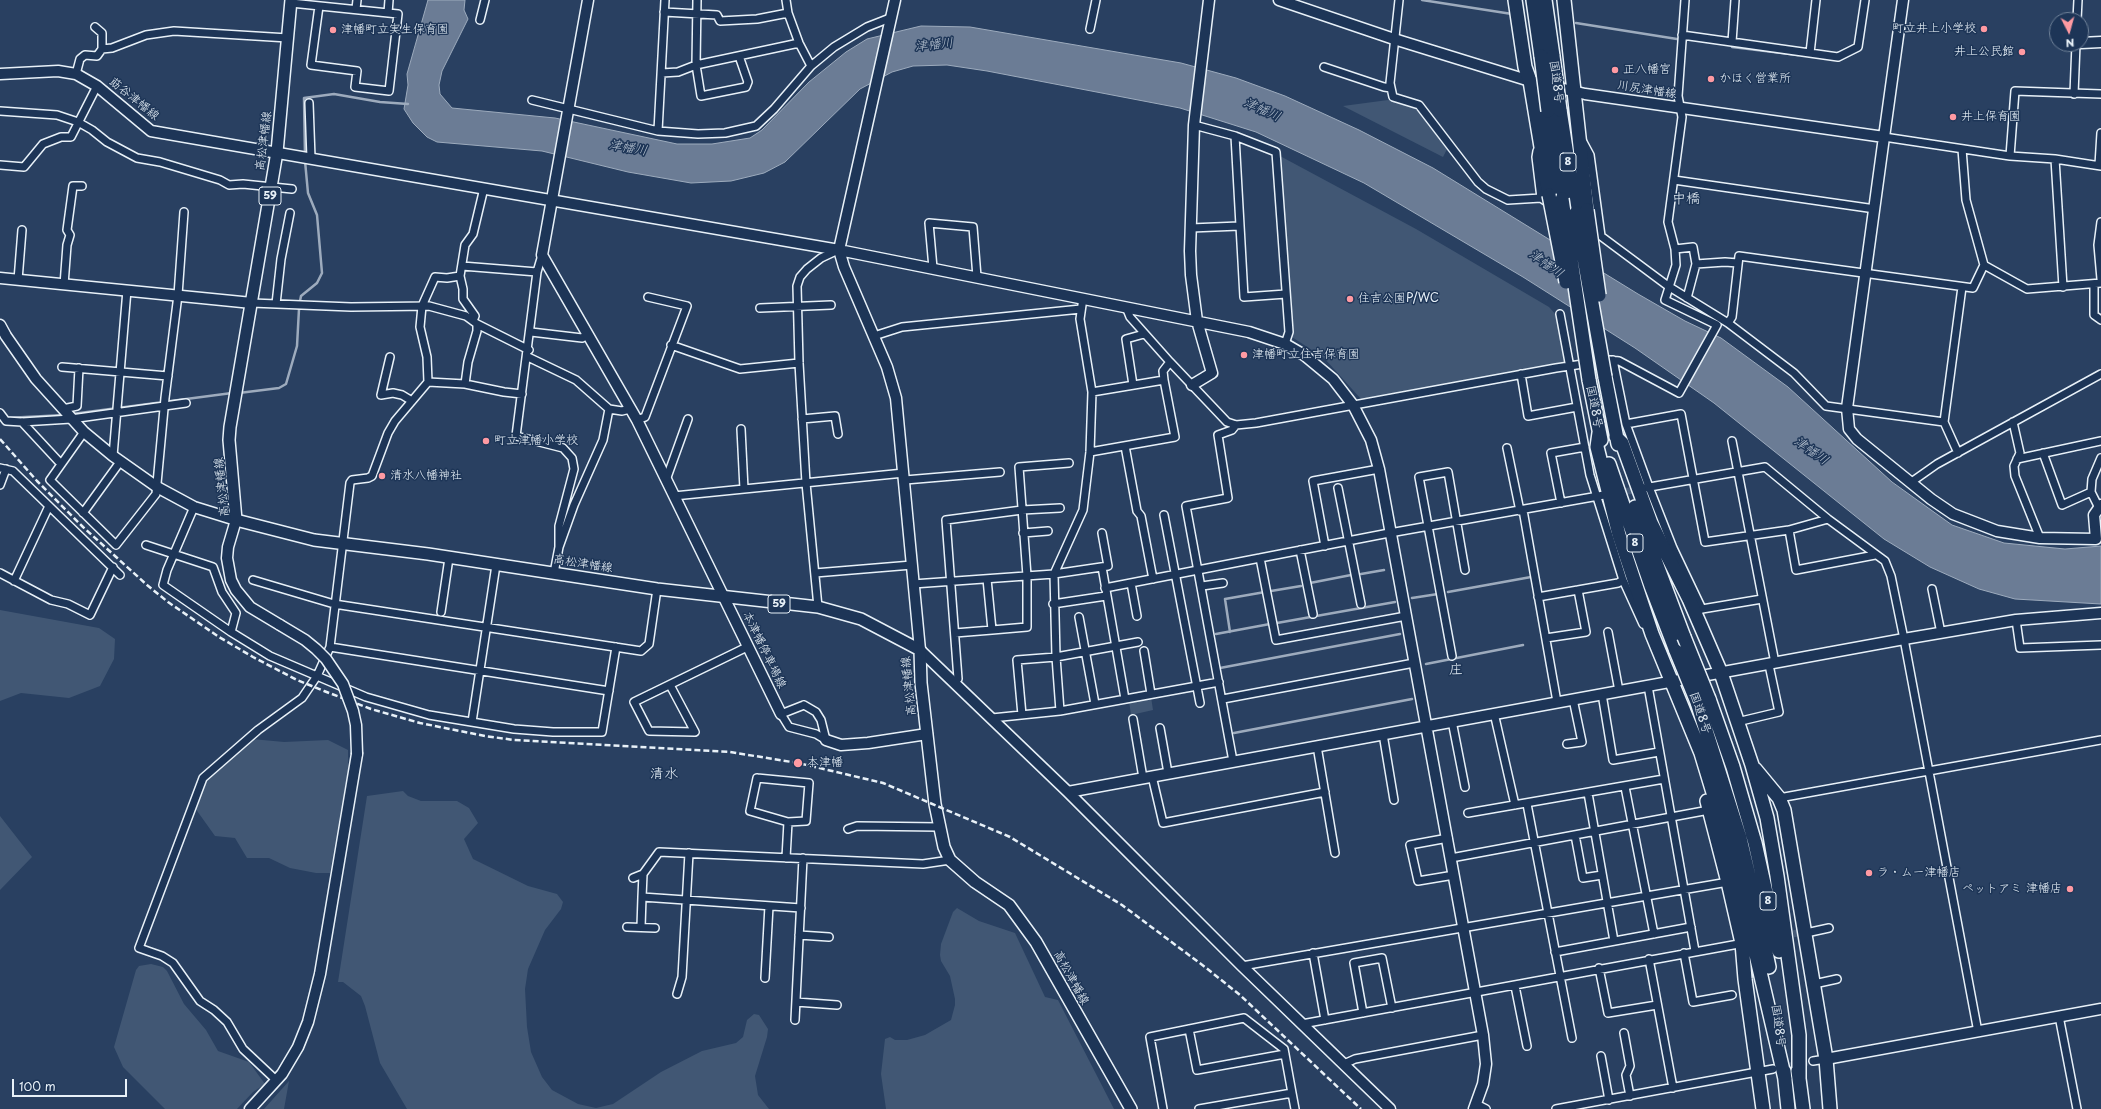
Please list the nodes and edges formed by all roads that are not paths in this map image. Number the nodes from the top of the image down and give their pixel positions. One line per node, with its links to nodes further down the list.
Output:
1 (357, 0): 25 (street)
2 (389, 0): 28 (street)
3 (485, 0): 31 (street)
4 (588, 0): 62 (street)
5 (665, 0): 26 (street)
6 (697, 0): 29 (street)
7 (786, 0): 30 (street)
8 (895, 0): 32 (street)
9 (1096, 0): 34 (street)
10 (1209, 0): 66 (street)
11 (1279, 0): 37 (street, 川尻津幡線)
12 (1399, 0): 37 (street)
13 (1515, 0): 53 (highway)
14 (1533, 0): 46 (highway, 国道8号 / 8)
15 (1544, 0): 46 (highway, 国道8号 / 8)
16 (1564, 0): 56 (highway)
17 (1685, 0): 35 (street)
18 (1735, 0): 38 (street)
19 (1816, 0): 44 (street)
20 (1865, 0): 44 (street)
21 (1903, 0): 71 (street)
22 (2078, 0): 27 (street)
23 (291, 1): 24 (street); 36 (main road, 高松津幡線 / 59)
24 (319, 6): 25 (street); 28 (street)
25 (356, 10): 28 (street)
26 (664, 12): 29 (street); 50 (street)
27 (2077, 12)
28 (388, 13)
29 (696, 14): 30 (street); 47 (street)
30 (788, 14): 40 (street)
31 (480, 20)
32 (890, 21): 48 (street); 96 (street)
33 (95, 27): 42 (street)
34 (1090, 29)
35 (1682, 35): 38 (street); 61 (street)
36 (288, 38): 42 (street); 73 (main road, 高松津幡線 / 59)
37 (1394, 39): 53 (street, 川尻津幡線); 55 (street)
38 (1732, 42): 44 (street)
39 (2101, 42): 41 (street)
40 (799, 43): 45 (street); 48 (street)
41 (2089, 43)
42 (102, 49): 52 (street)
43 (2076, 52): 57 (street)
44 (1810, 53)
45 (739, 56): 47 (street); 47 (street)
46 (1547, 56): 64 (highway, 国道8号 / 8, bridge)
47 (696, 65): 50 (street)
48 (811, 66): 67 (street)
49 (1324, 66): 55 (street)
50 (662, 72): 67 (street)
51 (0, 74): 52 (street, 莇谷津幡線)
52 (76, 74): 54 (street, 莇谷津幡線)
53 (1530, 81): 56 (street, 川尻津幡線); 84 (highway)
54 (97, 86): 65 (street); 73 (street, 莇谷津幡線)
55 (1391, 88): 84 (street)
56 (1574, 91): 61 (street, 川尻津幡線); 68 (highway)
57 (2074, 94): 58 (street); 74 (street)
58 (2101, 94)
59 (532, 100): 62 (street)
60 (309, 103): 75 (street)
61 (1680, 108): 71 (street, 川尻津幡線); 79 (street)
62 (568, 110): 67 (street); 85 (street)
63 (0, 111): 65 (street)
64 (1554, 111): 84 (highway, 国道8号 / 8); 88 (highway, 国道8号 / 8)
65 (78, 122): 77 (street); 81 (street)
66 (1194, 122): 70 (street); 92 (street)
67 (658, 131)
68 (1577, 131): 88 (highway); 94 (street)
69 (2101, 133): 78 (street)
70 (1235, 136): 91 (street); 117 (street)
71 (1884, 137): 72 (street); 86 (street)
72 (1962, 149): 74 (street); 100 (street)
73 (278, 152): 75 (street, 莇谷津幡線); 81 (main road, 高松津幡線 / 59)
74 (2010, 156): 76 (street)
75 (306, 158): 82 (street, 莇谷津幡線)
76 (2055, 159): 78 (street); 114 (street)
77 (0, 165)
78 (2100, 166)
79 (1674, 180): 86 (street); 95 (street)
80 (82, 186): 111 (street)
81 (271, 187): 83 (street); 121 (main road, 高松津幡線 / 59)
82 (484, 188): 85 (street, 莇谷津幡線); 101 (street)
83 (292, 189)
84 (1551, 198): 94 (street); 181 (highway, 国道8号 / 8, bridge)
85 (554, 200): 96 (street, 莇谷津幡線); 97 (street)
86 (1875, 209): 104 (street)
87 (184, 212): 116 (street)
88 (1581, 212): 183 (highway, 国道8号 / 8, bridge)
89 (290, 213): 122 (street)
90 (2101, 222): 108 (street)
91 (1239, 226): 92 (street); 117 (street)
92 (1191, 228): 131 (street)
93 (22, 230): 109 (street)
94 (1601, 236): 112 (street)
95 (1675, 249): 99 (street); 112 (street)
96 (839, 250): 102 (street, 莇谷津幡線); 125 (street); 138 (street)
97 (542, 255): 103 (street); 137 (street, 本津幡停車場線)
98 (1738, 263): 99 (street); 104 (street); 133 (street)
99 (1696, 264): 120 (street)
100 (1984, 265): 113 (street); 114 (street)
101 (462, 266): 103 (street); 105 (street)
102 (933, 268): 106 (street, 莇谷津幡線); 106 (street)
103 (537, 272): 135 (street)
104 (1866, 274): 113 (street); 165 (street)
105 (460, 276): 124 (street); 132 (street)
106 (977, 277): 119 (street, 莇谷津幡線)
107 (0, 278): 109 (street)
108 (2101, 278)
109 (18, 280): 111 (street)
110 (2098, 284): 114 (street); 130 (street)
111 (64, 285): 115 (street)
112 (1668, 286): 120 (street); 143 (street)
113 (1962, 287): 175 (street)
114 (2063, 287)
115 (127, 290): 116 (street); 149 (street)
116 (178, 294): 121 (street); 152 (street)
117 (1286, 294): 139 (street)
118 (648, 297): 140 (street)
119 (1083, 298): 126 (street, 莇谷津幡線); 128 (street)
120 (1687, 298): 133 (street)
121 (252, 303): 122 (street); 224 (main road, 高松津幡線 / 59)
122 (276, 304): 124 (street)
123 (831, 305): 125 (street)
124 (422, 306): 132 (street); 154 (street)
125 (798, 306): 127 (street); 145 (street)
126 (1126, 307): 131 (street, 莇谷津幡線); 136 (street)
127 (760, 308)
128 (1081, 310): 138 (street); 158 (street)
129 (1560, 314): 146 (street)
130 (2101, 320)
131 (1196, 321): 139 (street, 莇谷津幡線); 157 (street)
132 (475, 322): 141 (street); 155 (street)
133 (1728, 323): 165 (street)
134 (0, 325): 169 (street)
135 (531, 332): 137 (street); 141 (street)
136 (1144, 334): 144 (street); 156 (street)
137 (588, 335): 167 (street, 本津幡停車場線)
138 (874, 336): 201 (street)
139 (1285, 344): 163 (street, 莇谷津幡線)
140 (672, 345): 145 (street); 173 (street)
141 (528, 353): 159 (street); 168 (street)
142 (390, 357): 160 (street)
143 (1613, 360): 146 (street); 177 (street)
144 (1170, 362): 153 (street); 157 (street)
145 (799, 363): 171 (street)
146 (1570, 366): 150 (street); 164 (street)
147 (62, 367): 148 (street)
148 (79, 368): 149 (street); 169 (street)
149 (120, 372): 152 (street); 166 (street)
150 (1521, 374): 163 (street); 164 (street)
151 (2101, 374): 176 (street)
152 (168, 376): 161 (street)
153 (1164, 380): 156 (street); 186 (street)
154 (428, 382): 155 (street); 160 (street)
155 (466, 384): 159 (street)
156 (1134, 385): 158 (street)
157 (1192, 385): 178 (street)
158 (1092, 392): 189 (street)
159 (522, 394): 239 (street)
160 (412, 401): 236 (street)
161 (164, 403): 162 (street); 166 (street); 207 (street)
162 (186, 403)
163 (1353, 405): 178 (street); 197 (street, 莇谷津幡線)
164 (1577, 407): 187 (street)
165 (1847, 408): 175 (street); 205 (street)
166 (117, 409): 169 (street); 193 (street)
167 (630, 409): 168 (street); 173 (street, 本津幡停車場線)
168 (610, 410): 239 (street)
169 (67, 414): 174 (street); 180 (street)
170 (2, 416): 174 (street)
171 (802, 418): 182 (street); 204 (street)
172 (688, 419): 203 (street)
173 (637, 420): 203 (street, 本津幡停車場線)
174 (22, 422): 196 (street)
175 (1944, 422): 190 (street)
176 (2013, 422): 190 (street); 194 (street)
177 (1626, 424): 202 (street); 209 (street)
178 (1236, 425): 249 (street)
179 (741, 430): 210 (street)
180 (84, 432): 193 (street); 196 (street)
181 (1599, 433): 294 (highway, 8); 326 (highway, 国道8号 / 8, bridge)
182 (838, 434)
183 (1616, 437): 280 (highway, 8); 326 (highway, 国道8号 / 8, bridge)
184 (1732, 441): 199 (street)
185 (2101, 441): 191 (street)
186 (1125, 446): 189 (street); 259 (street)
187 (1585, 447): 213 (street); 214 (street)
188 (1507, 448): 220 (street)
189 (1090, 452): 254 (street)
190 (1958, 452): 205 (street)
191 (2043, 453): 194 (street); 211 (street)
192 (2101, 458): 211 (street)
193 (116, 459): 207 (street); 221 (street)
194 (2017, 459): 233 (street)
195 (1069, 462): 219 (street)
196 (61, 464): 221 (street)
197 (1379, 468): 231 (street, 莇谷津幡線); 238 (street)
198 (3, 469): 206 (street); 216 (street)
199 (1738, 471): 202 (street); 223 (street); 232 (street)
200 (1000, 472): 201 (street)
201 (905, 476): 204 (street); 246 (street)
202 (1694, 479): 209 (street); 232 (street)
203 (666, 480): 212 (street, 本津幡停車場線)
204 (806, 483): 210 (street); 253 (street)
205 (1910, 483): 233 (street)
206 (0, 486)
207 (157, 487): 217 (street); 221 (street)
208 (1338, 488): 235 (street)
209 (1646, 488): 280 (street)
210 (744, 489): 212 (street)
211 (2091, 492): 215 (street)
212 (674, 496): 273 (street, 本津幡停車場線)
213 (1600, 496): 214 (street); 261 (street)
214 (1561, 503): 220 (street)
215 (2100, 505): 234 (street)
216 (49, 506): 248 (street); 262 (street)
217 (194, 507): 224 (street); 241 (street)
218 (1060, 508): 219 (street)
219 (1022, 510): 229 (street); 263 (street)
220 (1521, 511): 225 (street); 274 (street)
221 (83, 513)
222 (1164, 515): 256 (street)
223 (1828, 519): 227 (street); 242 (street)
224 (236, 520): 236 (main road, 高松津幡線 / 59); 446 (street, bridge)
225 (1457, 522): 226 (street); 226 (street); 250 (street)
226 (1428, 527): 231 (street); 306 (street)
227 (1788, 530): 232 (street); 242 (street)
228 (1048, 532): 229 (street)
229 (1023, 533): 257 (street)
230 (1102, 533): 247 (street)
231 (1391, 533): 235 (street); 285 (street, 莇谷津幡線)
232 (1750, 536): 275 (street)
233 (2040, 538): 234 (street)
234 (2099, 539)
235 (1350, 541): 238 (street); 278 (street)
236 (343, 544): 243 (main road, 高松津幡線 / 59); 276 (street)
237 (146, 545): 241 (street)
238 (1325, 546): 240 (street)
239 (559, 547): 252 (street)
240 (1300, 550): 244 (street); 283 (street)
241 (174, 555): 290 (street); 290 (street)
242 (1875, 555): 296 (street)
243 (449, 558): 245 (main road, 高松津幡線 / 59); 281 (street)
244 (1260, 558): 249 (street); 285 (street)
245 (496, 565): 252 (main road, 高松津幡線 / 59); 288 (street)
246 (912, 565): 253 (street); 266 (street)
247 (1102, 567): 254 (street); 268 (street)
248 (113, 568): 255 (street); 262 (street)
249 (1199, 570): 256 (street); 267 (street)
250 (1465, 570)
251 (0, 573): 262 (street)
252 (554, 573): 269 (main road, 高松津幡線 / 59)
253 (815, 574): 279 (street)
254 (1054, 574): 257 (street); 277 (street)
255 (120, 575)
256 (1175, 575): 259 (street); 317 (street)
257 (1027, 576): 258 (street); 289 (street)
258 (987, 579): 263 (street); 289 (street)
259 (1153, 579): 264 (street)
260 (253, 580): 276 (street)
261 (1623, 580): 271 (street); 294 (street)
262 (14, 581)
263 (950, 582): 266 (street); 292 (street)
264 (1131, 583): 268 (street); 284 (street)
265 (1223, 583): 267 (street)
266 (913, 584): 303 (street)
267 (1202, 586): 314 (street)
268 (1105, 588): 272 (street)
269 (657, 589): 273 (main road, 高松津幡線 / 59); 300 (street)
270 (1932, 589): 293 (street)
271 (1578, 590): 274 (street); 295 (street)
272 (1106, 596): 277 (street); 302 (street)
273 (725, 597): 279 (main road, 高松津幡線 / 59); 301 (street, 本津幡停車場線)
274 (1538, 597): 295 (street)
275 (1762, 599): 280 (street); 309 (street)
276 (334, 604): 288 (street); 299 (street)
277 (1053, 604): 307 (street)
278 (1361, 604)
279 (818, 607): 303 (main road, 高松津幡線 / 59)
280 (1698, 610): 311 (highway, 8)
281 (441, 612)
282 (2101, 613): 287 (street)
283 (1313, 614)
284 (1137, 616)
285 (1406, 616): 308 (street, 莇谷津幡線)
286 (1078, 617): 304 (street)
287 (2016, 620): 293 (street); 298 (street)
288 (487, 627): 300 (street); 310 (street)
289 (992, 630): 292 (street)
290 (231, 632): 312 (street)
291 (1608, 632): 320 (street)
292 (954, 633): 313 (street)
293 (1941, 633): 296 (street)
294 (1653, 635): 315 (highway, 8)
295 (1546, 638): 327 (street)
296 (1904, 639): 309 (street); 351 (street)
297 (1138, 642): 302 (street)
298 (2101, 645)
299 (330, 647): 310 (street); 312 (street)
300 (616, 647): 319 (street)
301 (747, 647): 316 (street); 333 (street, 本津幡停車場線)
302 (1115, 647): 304 (street); 323 (street)
303 (920, 650): 313 (street); 342 (main road, 高松津幡線)
304 (1086, 651): 307 (street); 329 (street)
305 (1144, 651): 321 (street)
306 (1452, 656)
307 (1056, 657): 330 (street); 334 (street)
308 (1414, 663): 324 (street); 340 (street, 莇谷津幡線)
309 (1772, 664): 311 (street); 339 (street)
310 (480, 670): 319 (street); 338 (street)
311 (1721, 673): 315 (street); 339 (highway, 8)
312 (317, 676): 338 (street); 446 (street)
313 (954, 682): 335 (street)
314 (1219, 682): 317 (street); 324 (street)
315 (1672, 682): 318 (street); 331 (highway, 8)
316 (670, 685): 316 (street)
317 (1196, 686): 321 (street); 328 (street)
318 (1648, 686): 320 (street); 348 (street)
319 (609, 691): 338 (street)
320 (1619, 691): 322 (street)
321 (1151, 694): 323 (street)
322 (1602, 694): 325 (street); 348 (street)
323 (1125, 699): 329 (street)
324 (1223, 699): 349 (street)
325 (1573, 699): 327 (street); 346 (street)
326 (1703, 701): 444 (highway, 国道8号 / 8); 445 (highway, 国道8号 / 8)
327 (1557, 702): 332 (street)
328 (1200, 703)
329 (1095, 704): 330 (street)
330 (1060, 711): 334 (street)
331 (1684, 712): 364 (highway, 8); 445 (highway, 8)
332 (1494, 713): 337 (street); 363 (street)
333 (781, 714): 344 (street); 344 (street)
334 (1022, 715): 335 (street)
335 (992, 718): 357 (street)
336 (1133, 718): 353 (street)
337 (1452, 721): 340 (street); 355 (street)
338 (472, 722)
339 (1737, 722): 350 (highway, 8)
340 (1427, 725): 343 (street); 373 (street, 莇谷津幡線)
341 (1160, 728): 352 (street)
342 (927, 734): 344 (street); 369 (main road, 高松津幡線)
343 (1383, 734): 347 (street); 361 (street)
344 (826, 740)
345 (2101, 740): 351 (street)
346 (1567, 744)
347 (1317, 746): 349 (street); 358 (street)
348 (1659, 752): 354 (street)
349 (1233, 761): 352 (street)
350 (1752, 765): 360 (highway, 8); 444 (highway, 8)
351 (1930, 771): 360 (street); 432 (street)
352 (1168, 773): 353 (street)
353 (1148, 777): 357 (street); 358 (street)
354 (1664, 779): 356 (street); 366 (street)
355 (1465, 787)
356 (1625, 787): 359 (street); 368 (street)
357 (1068, 792): 411 (street)
358 (1325, 792): 376 (street)
359 (1588, 793): 362 (street); 371 (street)
360 (1779, 798): 400 (highway, 8)
361 (1394, 800)
362 (1528, 804): 363 (street); 374 (street)
363 (1515, 806): 365 (street)
364 (1709, 810): 366 (street); 385 (highway, 8)
365 (1468, 813)
366 (1671, 816): 368 (street); 386 (street)
367 (788, 822): 367 (street); 377 (street)
368 (1632, 824): 371 (street); 387 (street)
369 (939, 827): 370 (street); 380 (main road, 高松津幡線)
370 (848, 828)
371 (1594, 832): 372 (street); 383 (street)
372 (1575, 836): 374 (street); 383 (street)
373 (1448, 838): 379 (street, 莇谷津幡線); 382 (street)
374 (1535, 843): 379 (street); 393 (street)
375 (690, 853): 377 (street); 381 (street); 389 (street)
376 (1335, 853)
377 (786, 858): 378 (street)
378 (803, 858): 380 (street); 392 (street)
379 (1451, 858): 382 (street, 莇谷津幡線)
380 (950, 860): 453 (main road, 高松津幡線)
381 (643, 874): 384 (street); 388 (street)
382 (1454, 875): 396 (street, 莇谷津幡線)
383 (1602, 875): 390 (street)
384 (632, 878)
385 (1728, 882): 386 (street); 405 (highway, 8)
386 (1685, 890): 387 (street); 397 (street)
387 (1646, 896): 390 (street); 401 (street)
388 (642, 897): 389 (street); 395 (street)
389 (688, 901): 391 (street); 419 (street)
390 (1607, 903): 393 (street); 404 (street)
391 (769, 906): 392 (street); 414 (street)
392 (801, 908): 402 (street)
393 (1548, 914): 396 (street); 407 (street)
394 (628, 927): 395 (street)
395 (641, 927): 398 (street)
396 (1464, 927): 408 (street); 418 (street, 莇谷津幡線)
397 (1691, 927): 401 (street); 406 (street)
398 (655, 928)
399 (1829, 928): 400 (street)
400 (1803, 932): 416 (highway, 8)
401 (1654, 934): 404 (street)
402 (799, 935): 403 (street); 421 (street)
403 (829, 937)
404 (1614, 941): 407 (street)
405 (1744, 943): 406 (street); 443 (highway, 8)
406 (1695, 951): 409 (street)
407 (1555, 952): 413 (street)
408 (1314, 953): 411 (street); 429 (street)
409 (1684, 953): 410 (street); 420 (street)
410 (1649, 959): 412 (street); 423 (street)
411 (1242, 966): 430 (street)
412 (1599, 968): 413 (street); 423 (street)
413 (1560, 975): 417 (street); 435 (street)
414 (764, 978)
415 (1837, 979): 416 (street)
416 (1814, 984): 439 (highway, 8)
417 (1515, 986): 418 (street); 436 (street)
418 (1476, 993): 424 (street); 434 (street, 莇谷津幡線)
419 (677, 994)
420 (1732, 995)
421 (796, 1002): 422 (street); 428 (street)
422 (837, 1005)
423 (1657, 1005): 447 (street)
424 (1392, 1008): 426 (street); 426 (street)
425 (2101, 1009): 427 (street)
426 (1363, 1013): 429 (street)
427 (2059, 1016): 432 (street); 464 (street)
428 (795, 1020)
429 (1325, 1020): 430 (street)
430 (1302, 1024): 441 (street)
431 (1189, 1029): 437 (street); 437 (street); 454 (street)
432 (1978, 1032): 439 (street)
433 (1624, 1033): 449 (street)
434 (1484, 1035): 441 (street); 451 (street, 莇谷津幡線)
435 (1572, 1038)
436 (1527, 1046)
437 (1285, 1054): 448 (street)
438 (1601, 1056): 450 (street)
439 (1826, 1059): 440 (street); 463 (highway, 8)
440 (1813, 1061)
441 (1344, 1064): 457 (street)
442 (1773, 1069): 443 (street)
443 (1759, 1073): 447 (street); 460 (highway, 8)
444 (1799, 1078): 462 (highway, 国道8号 / 8)
445 (1785, 1079): 461 (highway, 国道8号 / 8)
446 (276, 1080): 452 (street)
447 (1673, 1088): 449 (street)
448 (1292, 1093): 455 (street); 456 (street)
449 (1630, 1096): 450 (street)
450 (1609, 1100): 459 (street)
451 (1475, 1106): 458 (street)
452 (250, 1109)
453 (1131, 1109)
454 (1163, 1109)
455 (1199, 1109)
456 (1295, 1109)
457 (1390, 1109)
458 (1486, 1109)
459 (1556, 1109)
460 (1763, 1109)
461 (1788, 1109)
462 (1803, 1109)
463 (1830, 1109)
464 (2076, 1109)

